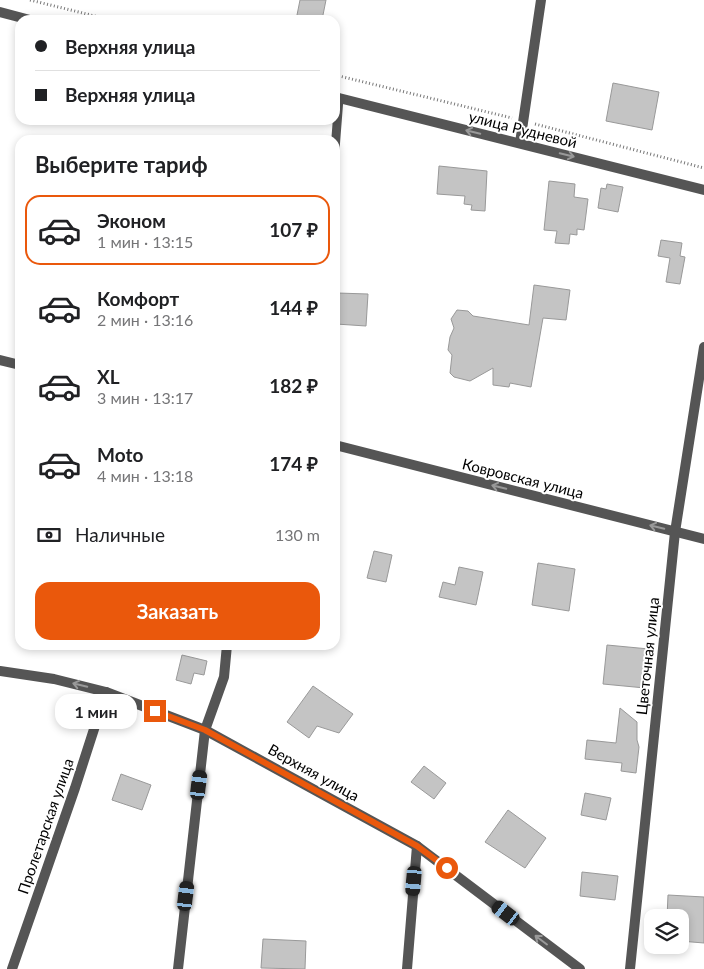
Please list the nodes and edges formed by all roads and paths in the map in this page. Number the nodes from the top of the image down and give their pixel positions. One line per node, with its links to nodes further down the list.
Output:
1 (30, 0): 4 (path)
2 (541, 0): 8 (street)
3 (0, 12): 5 (street)
4 (91, 15)
5 (15, 16)
6 (340, 76): 8 (path)
7 (340, 98): 9 (street, улица Рудневой, one-way to 7)
8 (523, 121): 9 (street); 10 (path)
9 (520, 144): 11 (street, улица Рудневой, one-way to 11)
10 (704, 168)
11 (704, 190)
12 (704, 347): 16 (street, Цветочная улица)
13 (0, 360): 14 (street)
14 (15, 364)
15 (340, 446): 16 (street, Ковровская улица, one-way to 15)
16 (675, 532): 17 (street, Ковровская улица); 27 (street, Цветочная улица)
17 (704, 540)
18 (227, 650): 21 (street)
19 (0, 671): 20 (street, Верхняя улица, one-way to 19)
20 (106, 692): 21 (street, Верхняя улица); 23 (street, Пролетарская улица)
21 (205, 730): 22 (street, Верхняя улица); 24 (street)
22 (417, 846): 25 (street); 26 (street, Верхняя улица, one-way to 22)
23 (12, 969)
24 (178, 969)
25 (407, 969)
26 (580, 969)
27 (630, 969)

